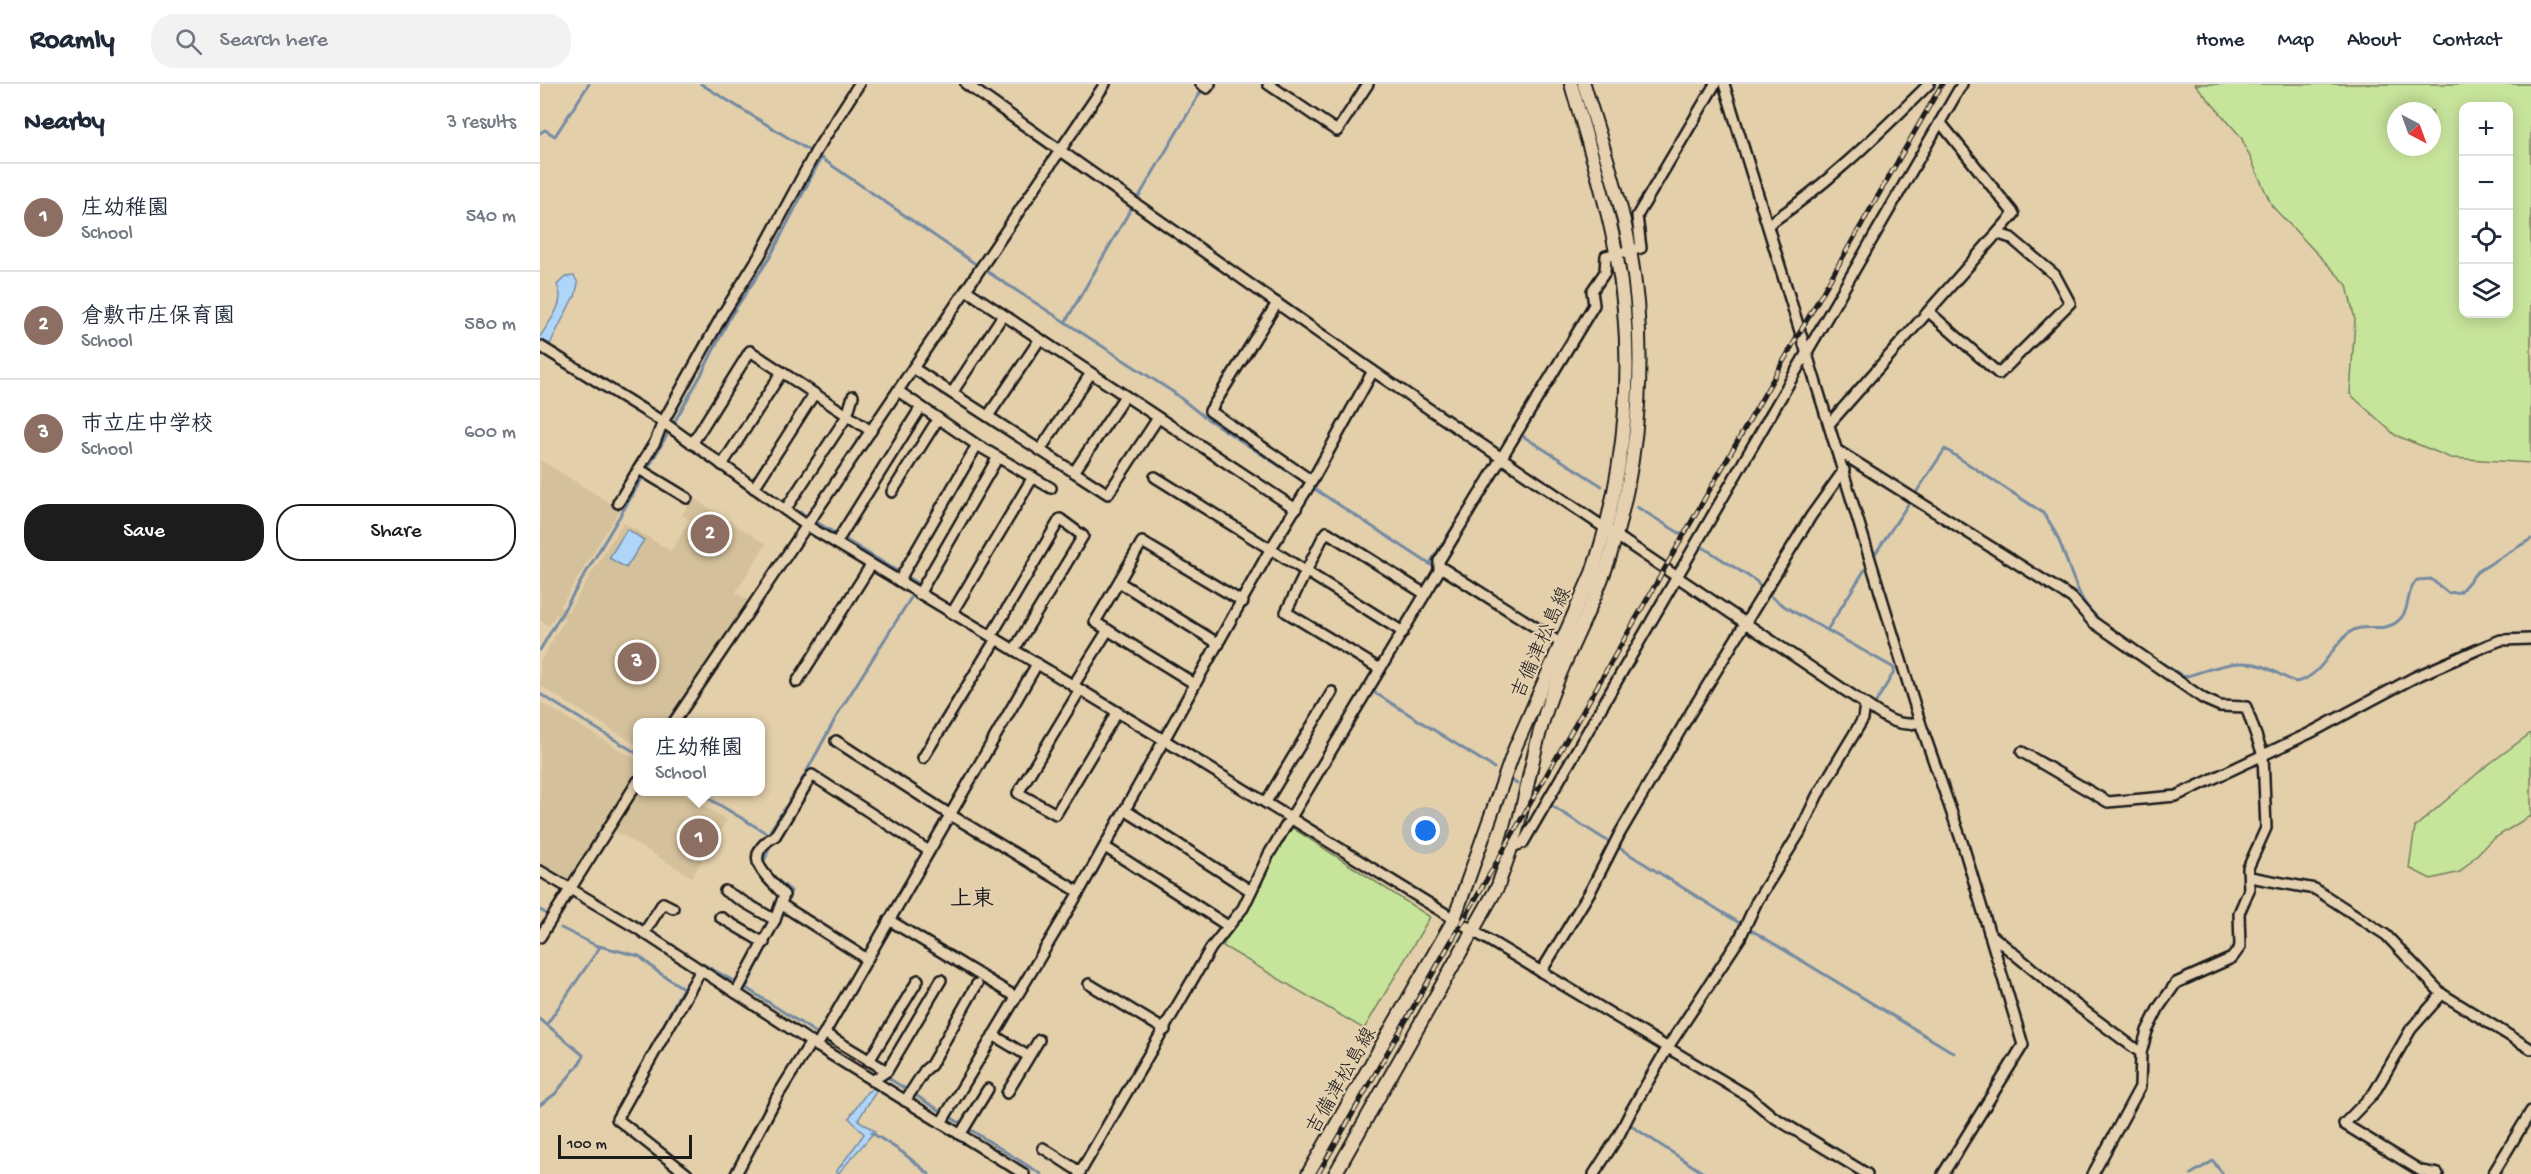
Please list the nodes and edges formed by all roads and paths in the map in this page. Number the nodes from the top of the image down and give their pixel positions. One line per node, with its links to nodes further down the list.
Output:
1 (859, 84): 39 (street)
2 (966, 84): 12 (street)
3 (1105, 84): 12 (street)
4 (1268, 84): 5 (street)
5 (1368, 84)
6 (1571, 84): 16 (main road, 吉備津松島線)
7 (1584, 84): 15 (main road, 吉備津松島線)
8 (1929, 84): 13 (street)
9 (1962, 84): 11 (street)
10 (1724, 85): 13 (street); 15 (street)
11 (1940, 122): 14 (street); 23 (street)
12 (1061, 149): 17 (street); 18 (street)
13 (1769, 224): 23 (street)
14 (1999, 234): 19 (street); 19 (street)
15 (1630, 251): 16 (street); 62 (main road, 吉備津松島線)
16 (1616, 253): 46 (street); 62 (main road, 吉備津松島線)
17 (966, 290): 20 (street); 24 (street)
18 (1277, 303): 25 (street); 53 (street)
19 (1929, 312): 38 (street)
20 (1003, 315): 21 (street); 29 (street)
21 (1040, 339): 27 (street); 35 (street)
22 (542, 347): 39 (street)
23 (1806, 353): 38 (street); 69 (street)
24 (913, 368): 28 (street); 29 (street)
25 (1373, 371): 46 (street); 53 (street)
26 (782, 372): 30 (street); 41 (street); 47 (street)
27 (1091, 374): 32 (street); 43 (street)
28 (898, 391): 33 (street); 40 (street)
29 (952, 393): 35 (street)
30 (814, 394): 34 (street); 54 (street)
31 (854, 396): 34 (street)
32 (1125, 396): 36 (street); 50 (street)
33 (921, 407): 37 (street); 63 (street)
34 (847, 416): 40 (street); 60 (street)
35 (988, 416): 43 (street)
36 (1158, 417): 50 (street); 59 (street)
37 (938, 419): 42 (street); 56 (street)
38 (1830, 423): 44 (street)
39 (669, 426): 41 (street); 48 (street)
40 (871, 431): 61 (street)
41 (692, 444): 47 (street)
42 (977, 445): 45 (street); 68 (street)
43 (1040, 450): 50 (street)
44 (1838, 451): 49 (street); 96 (street)
45 (998, 457): 51 (street); 72 (street)
46 (1499, 457): 62 (street); 66 (street)
47 (722, 465): 54 (street)
48 (640, 470): 57 (street); 58 (street)
49 (1844, 470): 75 (street); 92 (street)
50 (1074, 472)
51 (1033, 477): 55 (street); 74 (street)
52 (1155, 477): 64 (street)
53 (1310, 484): 59 (street)
54 (754, 488): 60 (street)
55 (1051, 488)
56 (892, 492)
57 (687, 498)
58 (618, 503)
59 (1296, 509): 64 (street)
60 (785, 510): 61 (street)
61 (809, 521): 63 (street); 91 (street)
62 (1610, 531): 69 (street); 104 (main road, 吉備津松島線); 115 (main road, 吉備津松島線)
63 (839, 539): 65 (street)
64 (1270, 550): 67 (street); 73 (street)
65 (871, 565): 68 (street); 85 (street)
66 (1439, 566): 71 (street); 79 (street)
67 (1306, 571): 71 (street); 77 (street); 84 (street)
68 (901, 577): 72 (street)
69 (1677, 577): 75 (street); 104 (street)
70 (1119, 582): 73 (street); 76 (street); 81 (street)
71 (1423, 593): 77 (street)
72 (919, 594): 74 (street)
73 (1243, 602): 81 (street)
74 (952, 614): 78 (street)
75 (1745, 624): 89 (street); 126 (street)
76 (1108, 630): 86 (street); 87 (street)
77 (1400, 630): 84 (street)
78 (993, 638): 82 (street); 82 (street); 97 (street)
79 (1554, 639)
80 (2531, 639): 96 (street)
81 (1219, 644): 86 (street)
82 (1014, 651): 83 (street)
83 (1037, 664): 87 (street); 101 (street)
84 (1378, 668): 102 (street)
85 (797, 682)
86 (1195, 684): 93 (street)
87 (1077, 688): 90 (street); 90 (street)
88 (1332, 692): 99 (street)
89 (1865, 704): 92 (street); 138 (street)
90 (1117, 712): 93 (street)
91 (677, 718)
92 (1920, 722): 121 (street)
93 (1164, 740): 99 (street); 100 (street)
94 (836, 741): 101 (street)
95 (2022, 752): 96 (street)
96 (2263, 755): 107 (street)
97 (924, 758)
98 (633, 789): 108 (street)
99 (1266, 802): 102 (street)
100 (1125, 810): 103 (street); 109 (street)
101 (950, 814): 105 (street); 111 (street)
102 (1290, 816): 109 (street); 115 (street)
103 (1104, 847): 111 (street); 118 (street)
104 (1512, 847): 119 (main road, 吉備津松島線)
105 (928, 851): 112 (street); 117 (street)
106 (540, 871): 108 (street)
107 (2250, 877): 132 (street); 140 (street)
108 (569, 888): 120 (street); 122 (street)
109 (1249, 890): 118 (street)
110 (725, 891): 116 (street)
111 (1079, 891): 133 (street)
112 (785, 906): 116 (street); 124 (street)
113 (673, 908): 120 (street)
114 (720, 917): 123 (street)
115 (1454, 918): 119 (street); 155 (main road, 吉備津松島線)
116 (775, 920): 123 (street)
117 (889, 920): 124 (street); 133 (street)
118 (1226, 924): 134 (street)
119 (1473, 931): 126 (street); 156 (main road, 吉備津松島線)
120 (644, 933): 125 (street)
121 (1989, 933): 140 (street); 159 (street)
122 (540, 938)
123 (764, 943): 131 (street)
124 (867, 958): 136 (street)
125 (701, 970): 131 (street); 153 (street)
126 (1541, 972): 138 (street)
127 (918, 980): 142 (street)
128 (941, 980): 143 (street)
129 (978, 984): 146 (street)
130 (1089, 984): 134 (street)
131 (740, 987): 136 (street)
132 (2442, 994): 139 (street); 161 (street)
133 (1016, 998): 135 (street)
134 (1162, 1029): 151 (street)
135 (993, 1035): 141 (street); 148 (street)
136 (819, 1039): 142 (street); 143 (street); 154 (street)
137 (1039, 1040): 141 (street)
138 (1668, 1047): 157 (street); 158 (street)
139 (2531, 1049)
140 (2141, 1053): 160 (street)
141 (1028, 1056): 145 (street)
142 (869, 1061): 143 (street)
143 (880, 1075): 146 (street)
144 (988, 1089): 149 (street)
145 (1007, 1093)
146 (909, 1095): 148 (street)
147 (2531, 1111): 162 (street)
148 (945, 1117): 149 (street)
149 (964, 1129): 152 (street)
150 (1043, 1148): 151 (street)
151 (1078, 1172)
152 (1020, 1173)
153 (687, 1174)
154 (736, 1174)
155 (1308, 1174)
156 (1335, 1174)
157 (1594, 1174)
158 (1867, 1174)
159 (1943, 1174)
160 (2093, 1174)
161 (2438, 1174)
162 (2493, 1174)

